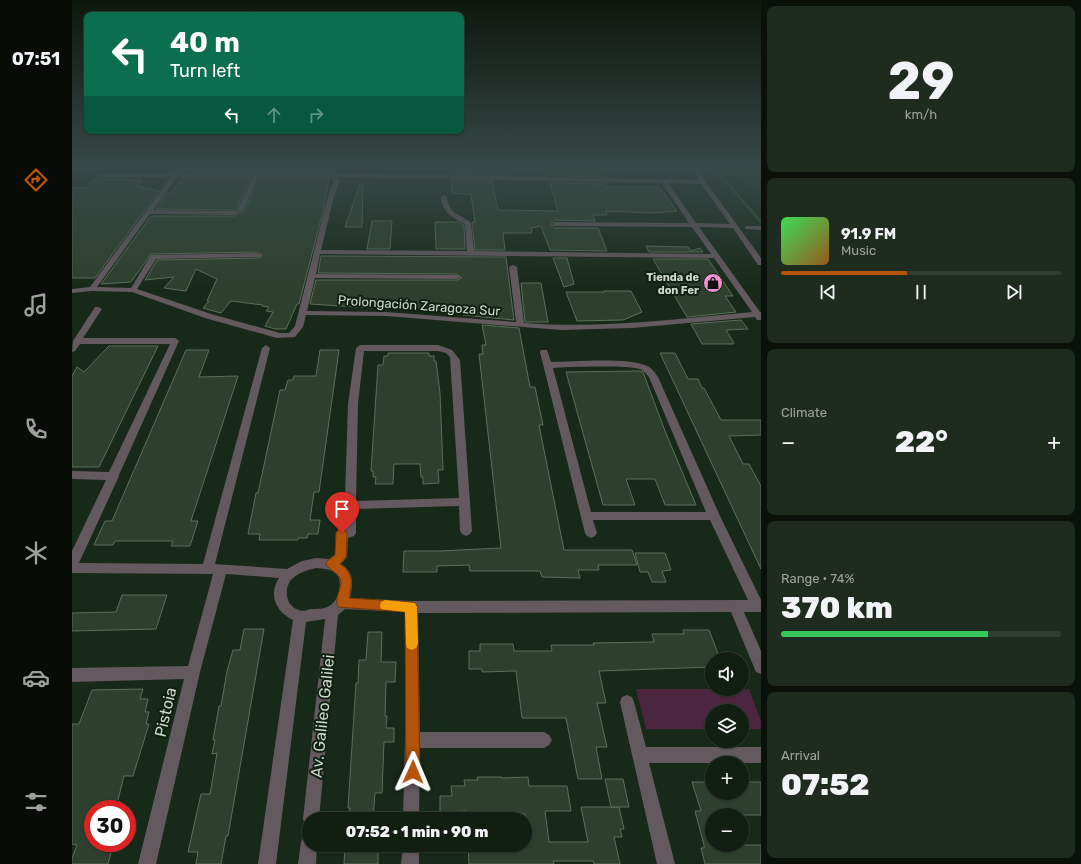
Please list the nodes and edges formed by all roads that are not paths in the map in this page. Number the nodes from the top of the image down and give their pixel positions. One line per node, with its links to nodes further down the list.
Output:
1 (153, 208): 6 (street)
2 (328, 208): 14 (street)
3 (446, 208): 15 (street)
4 (681, 208): 9 (street)
5 (722, 208): 10 (street)
6 (150, 212): 7 (street); 23 (street)
7 (235, 213)
8 (555, 224): 9 (street)
9 (694, 226): 10 (street); 18 (street)
10 (735, 226): 16 (street)
11 (747, 228): 12 (street)
12 (761, 228)
13 (761, 250): 16 (street)
14 (318, 252): 15 (street); 21 (street)
15 (471, 252): 18 (street)
16 (752, 252): 19 (street)
17 (257, 255): 24 (street)
18 (715, 256): 29 (street)
19 (761, 263)
20 (513, 267): 30 (street)
21 (311, 276): 22 (street); 28 (street)
22 (458, 277)
23 (92, 289): 24 (street); 25 (street)
24 (133, 290): 31 (street)
25 (72, 291)
26 (98, 309): 32 (street)
27 (333, 312): 28 (street, Prolongación Zaragoza Sur); 30 (street, Prolongación Zaragoza Sur); 31 (street)
28 (303, 313): 31 (street)
29 (760, 316): 30 (street, Prolongación Zaragoza Sur)
30 (520, 325)
31 (299, 327)
32 (74, 345): 37 (street)
33 (266, 348): 47 (street, Pistoia)
34 (544, 352): 35 (street)
35 (547, 365): 40 (street); 41 (street)
36 (72, 475): 37 (street)
37 (114, 476): 44 (street)
38 (464, 502): 39 (street); 39 (street); 42 (street)
39 (350, 505): 45 (street)
40 (586, 516): 41 (street); 43 (street)
41 (714, 516): 49 (street)
42 (466, 531)
43 (591, 533)
44 (72, 564)
45 (331, 564): 48 (street); 52 (street)
46 (72, 568): 47 (street)
47 (215, 569): 48 (street); 55 (street, Pistoia)
48 (289, 574): 53 (street)
49 (759, 606): 51 (street)
50 (411, 607): 51 (street); 52 (street); 58 (street)
51 (735, 607): 54 (street)
52 (337, 608): 53 (street); 62 (street, Av. Galileo Galilei)
53 (300, 617): 67 (street)
54 (761, 667)
55 (193, 672): 56 (street); 66 (street, Pistoia)
56 (72, 675)
57 (627, 702): 60 (street)
58 (413, 740): 59 (street); 63 (street)
59 (544, 740)
60 (640, 756): 61 (street); 70 (street)
61 (761, 756)
62 (312, 812)
63 (411, 812)
64 (308, 852): 68 (street)
65 (411, 852): 69 (street)
66 (147, 864)
67 (268, 864)
68 (307, 864)
69 (410, 864)
70 (666, 864)

